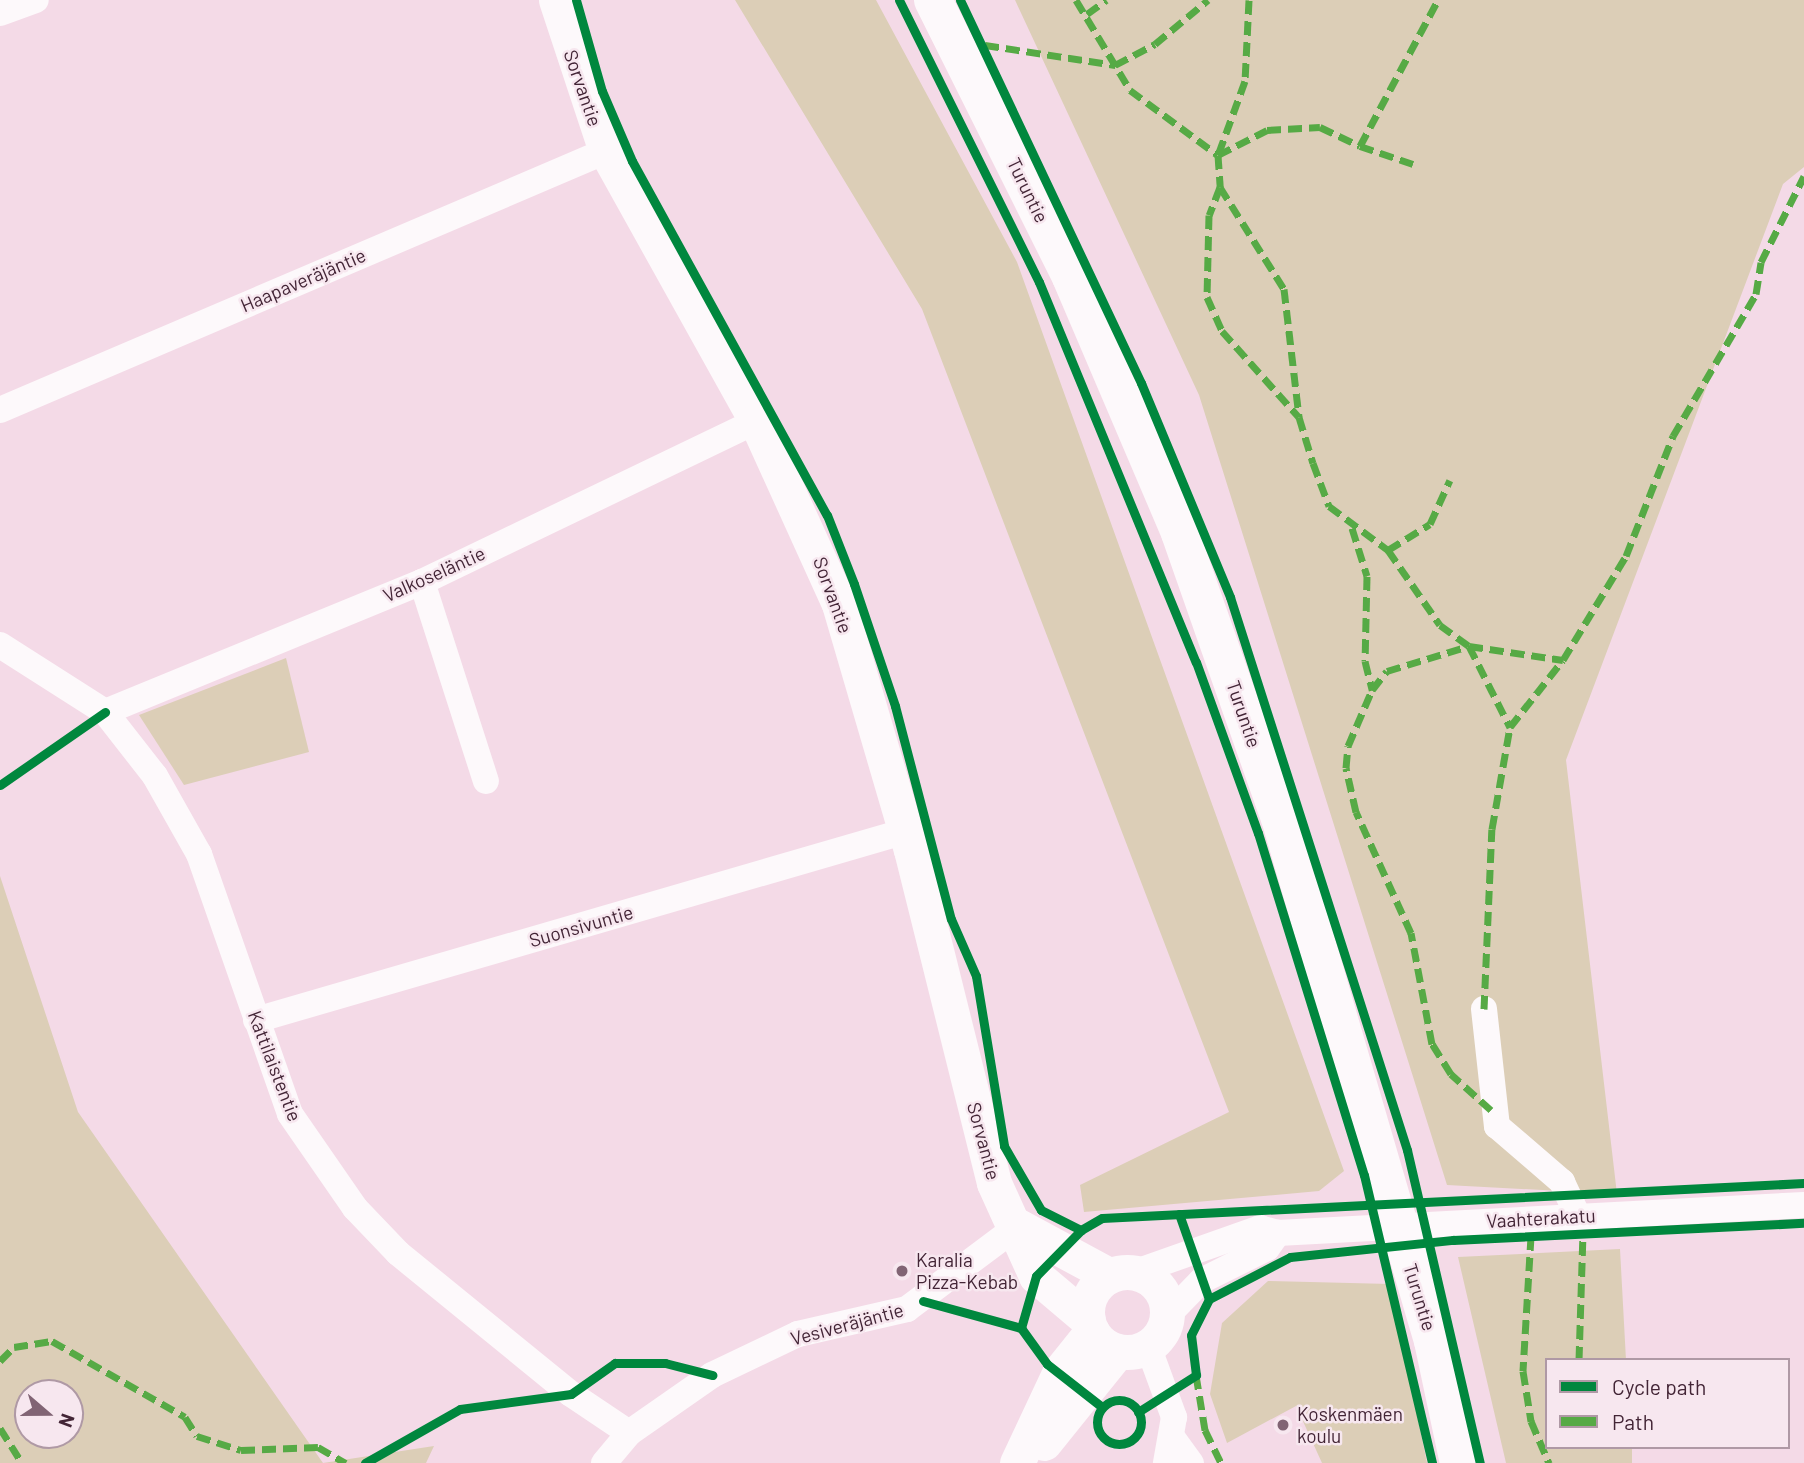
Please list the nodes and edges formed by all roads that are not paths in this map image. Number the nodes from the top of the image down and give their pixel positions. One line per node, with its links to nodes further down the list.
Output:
1 (36, 0): 4 (street)
2 (556, 0): 5 (main road, Sorvantie)
3 (933, 0): 28 (highway, Turuntie)
4 (0, 13)
5 (607, 151): 6 (street, Haapaveräjäntie); 7 (main road, Sorvantie)
6 (0, 410)
7 (756, 421): 8 (street, Valkoseläntie); 12 (main road, Sorvantie)
8 (422, 582): 10 (street, Valkoseläntie); 11 (street)
9 (0, 645): 10 (street, Kattilaistentie)
10 (105, 712): 14 (street, Kattilaistentie)
11 (486, 781)
12 (906, 831): 14 (street, Suonsivuntie); 17 (main road, Sorvantie)
13 (1484, 1009): 16 (street)
14 (256, 1020): 22 (street, Kattilaistentie)
15 (1804, 1205): 16 (street, Vaahterakatu)
16 (1578, 1216): 18 (street, Vaahterakatu)
17 (1018, 1226): 19 (main road); 21 (main road, Sorvantie); 22 (street, Vesiveräjäntie)
18 (1278, 1233): 19 (street, Vaahterakatu); 20 (street)
19 (1122, 1274): 20 (main road); 21 (main road)
20 (1167, 1316): 21 (main road)
21 (1112, 1337): 23 (street); 25 (main road); 26 (main road)
22 (629, 1433): 24 (street, Vesiveräjäntie)
23 (1170, 1451): 27 (street)
24 (604, 1463)
25 (1017, 1463)
26 (1033, 1463)
27 (1191, 1463)
28 (1459, 1463)

